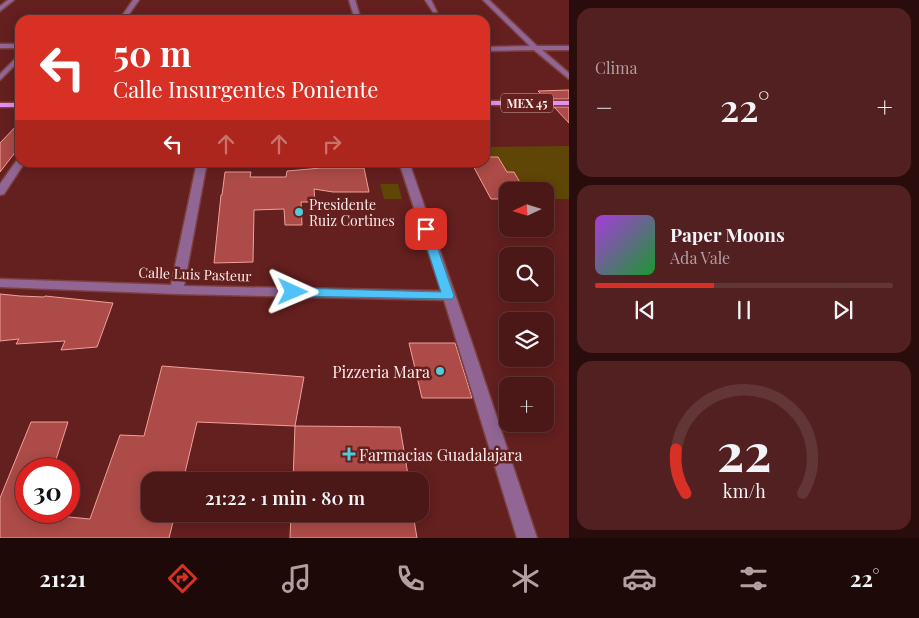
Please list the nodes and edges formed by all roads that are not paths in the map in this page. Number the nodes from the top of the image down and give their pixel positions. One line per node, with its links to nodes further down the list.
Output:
1 (11, 0): 6 (street)
2 (136, 0): 8 (street)
3 (352, 0): 9 (street)
4 (428, 0): 7 (street)
5 (486, 0): 12 (street)
6 (0, 9)
7 (435, 11)
8 (126, 15)
9 (356, 15)
10 (0, 46): 11 (street)
11 (15, 46)
12 (536, 48): 13 (street); 14 (street); 16 (street)
13 (569, 48)
14 (490, 49)
15 (15, 62): 17 (street)
16 (569, 76)
17 (0, 78)
18 (569, 103): 19 (main road, MEX 45)
19 (490, 104)
20 (0, 105): 21 (main road)
21 (15, 105)
22 (17, 167): 25 (street)
23 (201, 167): 27 (street)
24 (406, 167): 28 (street)
25 (0, 192)
26 (0, 283): 27 (street, Calle Luis Pasteur)
27 (177, 290): 28 (street, Calle Luis Pasteur)
28 (448, 296): 29 (street)
29 (526, 538)

